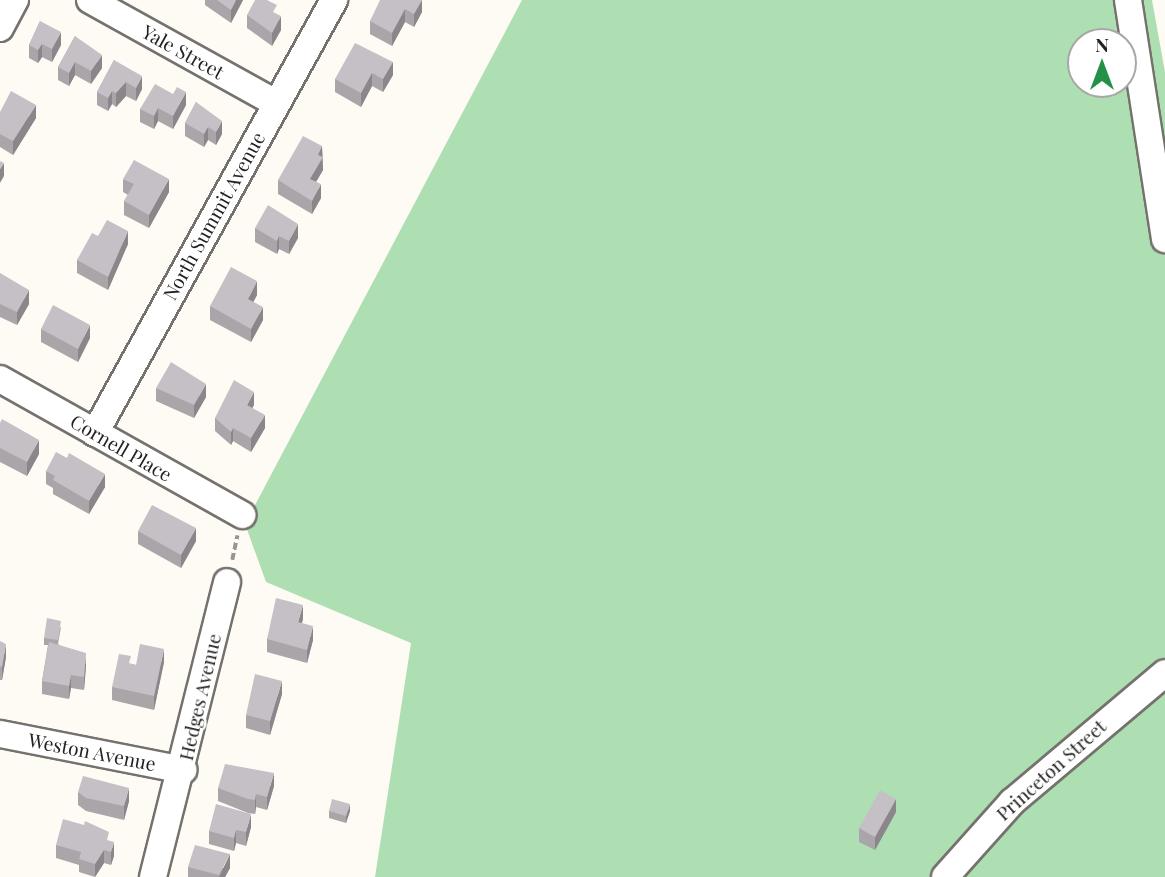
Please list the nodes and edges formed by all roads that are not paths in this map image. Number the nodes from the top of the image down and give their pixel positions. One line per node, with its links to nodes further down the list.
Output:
1 (15, 0): 5 (street)
2 (90, 0): 6 (street, Yale Street)
3 (334, 0): 6 (street, North Summit Avenue)
4 (1128, 0): 7 (street)
5 (0, 28)
6 (276, 103): 9 (street, North Summit Avenue)
7 (1164, 229)
8 (0, 379): 9 (street, Cornell Place)
9 (95, 433): 10 (street, Cornell Place)
10 (242, 515)
11 (227, 582): 14 (street, Hedges Avenue)
12 (1165, 673): 16 (street, Princeton Street)
13 (0, 734): 14 (street, Weston Avenue)
14 (183, 769): 15 (street, Hedges Avenue)
15 (153, 877)
16 (946, 877)

